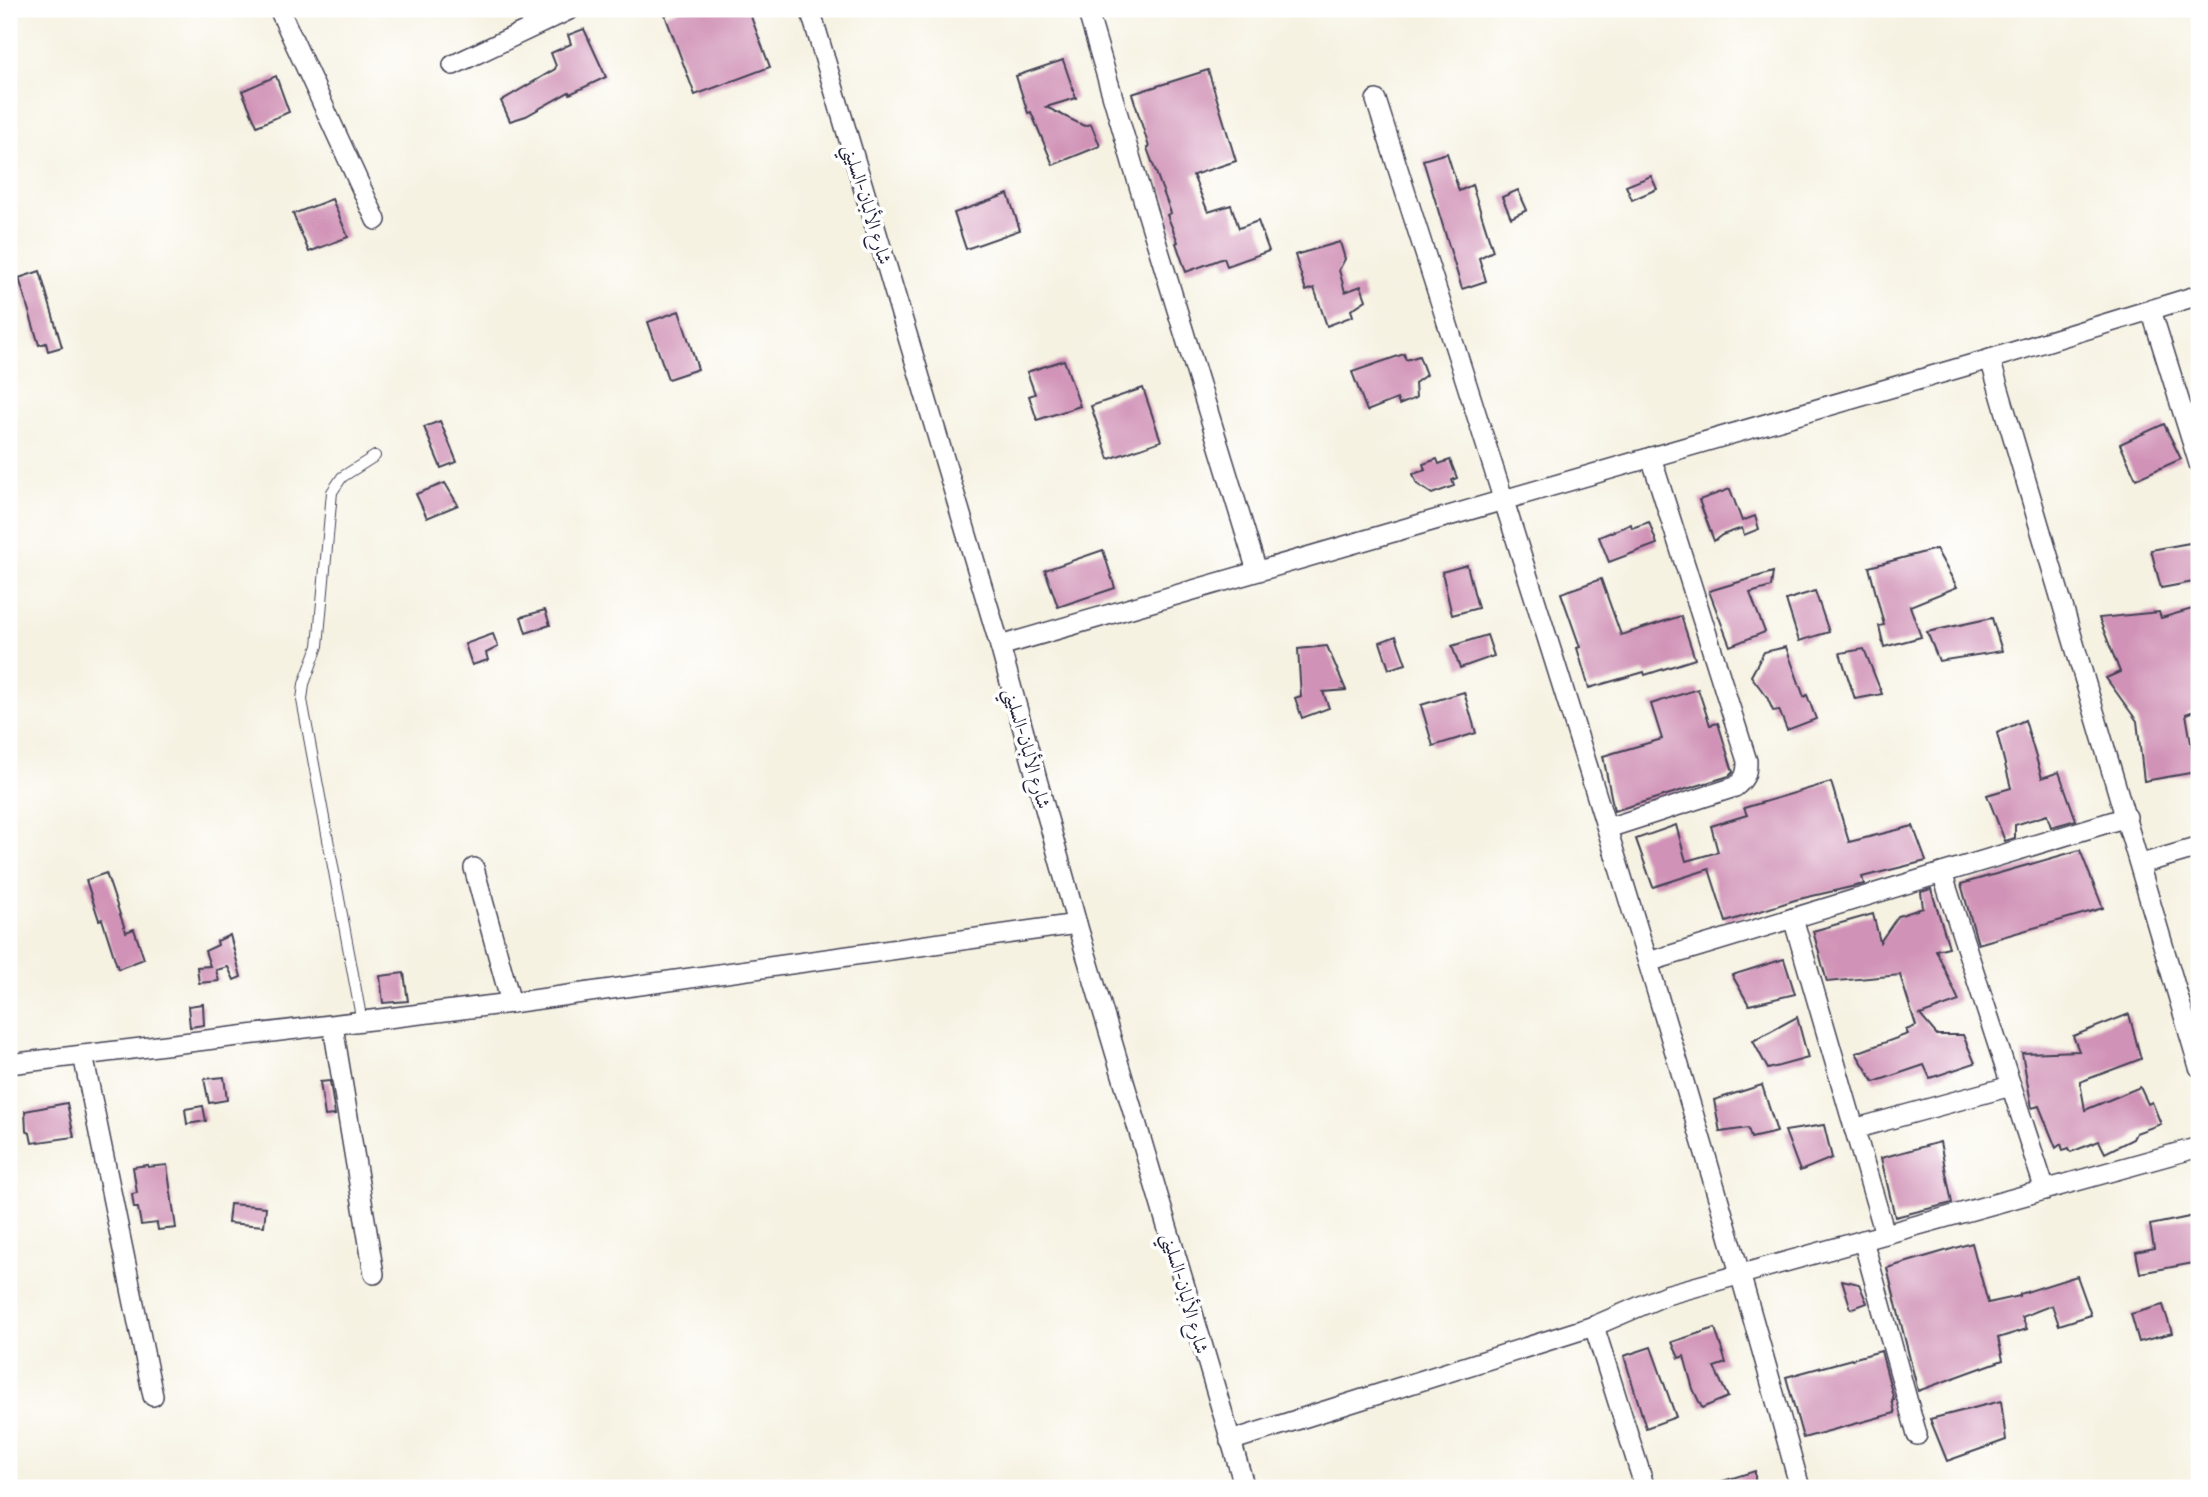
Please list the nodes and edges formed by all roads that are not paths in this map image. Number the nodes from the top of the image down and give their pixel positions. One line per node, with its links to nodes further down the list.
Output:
1 (279, 9): 7 (street)
2 (571, 9): 5 (street)
3 (810, 9): 16 (street, شارع الألبان-السليني)
4 (1087, 9): 15 (street)
5 (453, 65)
6 (1376, 100): 14 (street)
7 (376, 220)
8 (2199, 295): 9 (street)
9 (2151, 310): 10 (street); 13 (street)
10 (1990, 359): 12 (street); 17 (street)
11 (374, 456): 27 (lane)
12 (1651, 457): 14 (street); 18 (street)
13 (2199, 464)
14 (1503, 500): 15 (street); 18 (street)
15 (1257, 571): 16 (street)
16 (1000, 646): 24 (street, شارع الألبان-السليني)
17 (2127, 817): 20 (street); 22 (street)
18 (1608, 828): 25 (street)
19 (2199, 847): 20 (street)
20 (2141, 864): 31 (street)
21 (474, 868): 26 (street)
22 (1942, 873): 23 (street); 32 (street)
23 (1793, 918): 25 (street); 33 (street)
24 (1077, 924): 26 (street); 43 (street, شارع الألبان-السليني)
25 (1648, 962): 39 (street)
26 (511, 1003): 27 (street)
27 (362, 1022): 28 (street)
28 (333, 1026): 29 (street); 38 (street)
29 (83, 1055): 30 (street); 41 (street)
30 (9, 1064)
31 (2199, 1067)
32 (2011, 1086): 33 (street); 35 (street)
33 (1854, 1129): 36 (street)
34 (2199, 1147): 35 (street)
35 (2045, 1190): 36 (street)
36 (1885, 1234): 37 (street)
37 (1863, 1240): 39 (street); 42 (street)
38 (374, 1274)
39 (1742, 1274): 40 (street); 46 (street)
40 (1594, 1326): 43 (street); 45 (street)
41 (153, 1396)
42 (1917, 1435)
43 (1230, 1441): 44 (street, شارع الألبان-السليني)
44 (1245, 1488)
45 (1645, 1488)
46 (1800, 1488)

